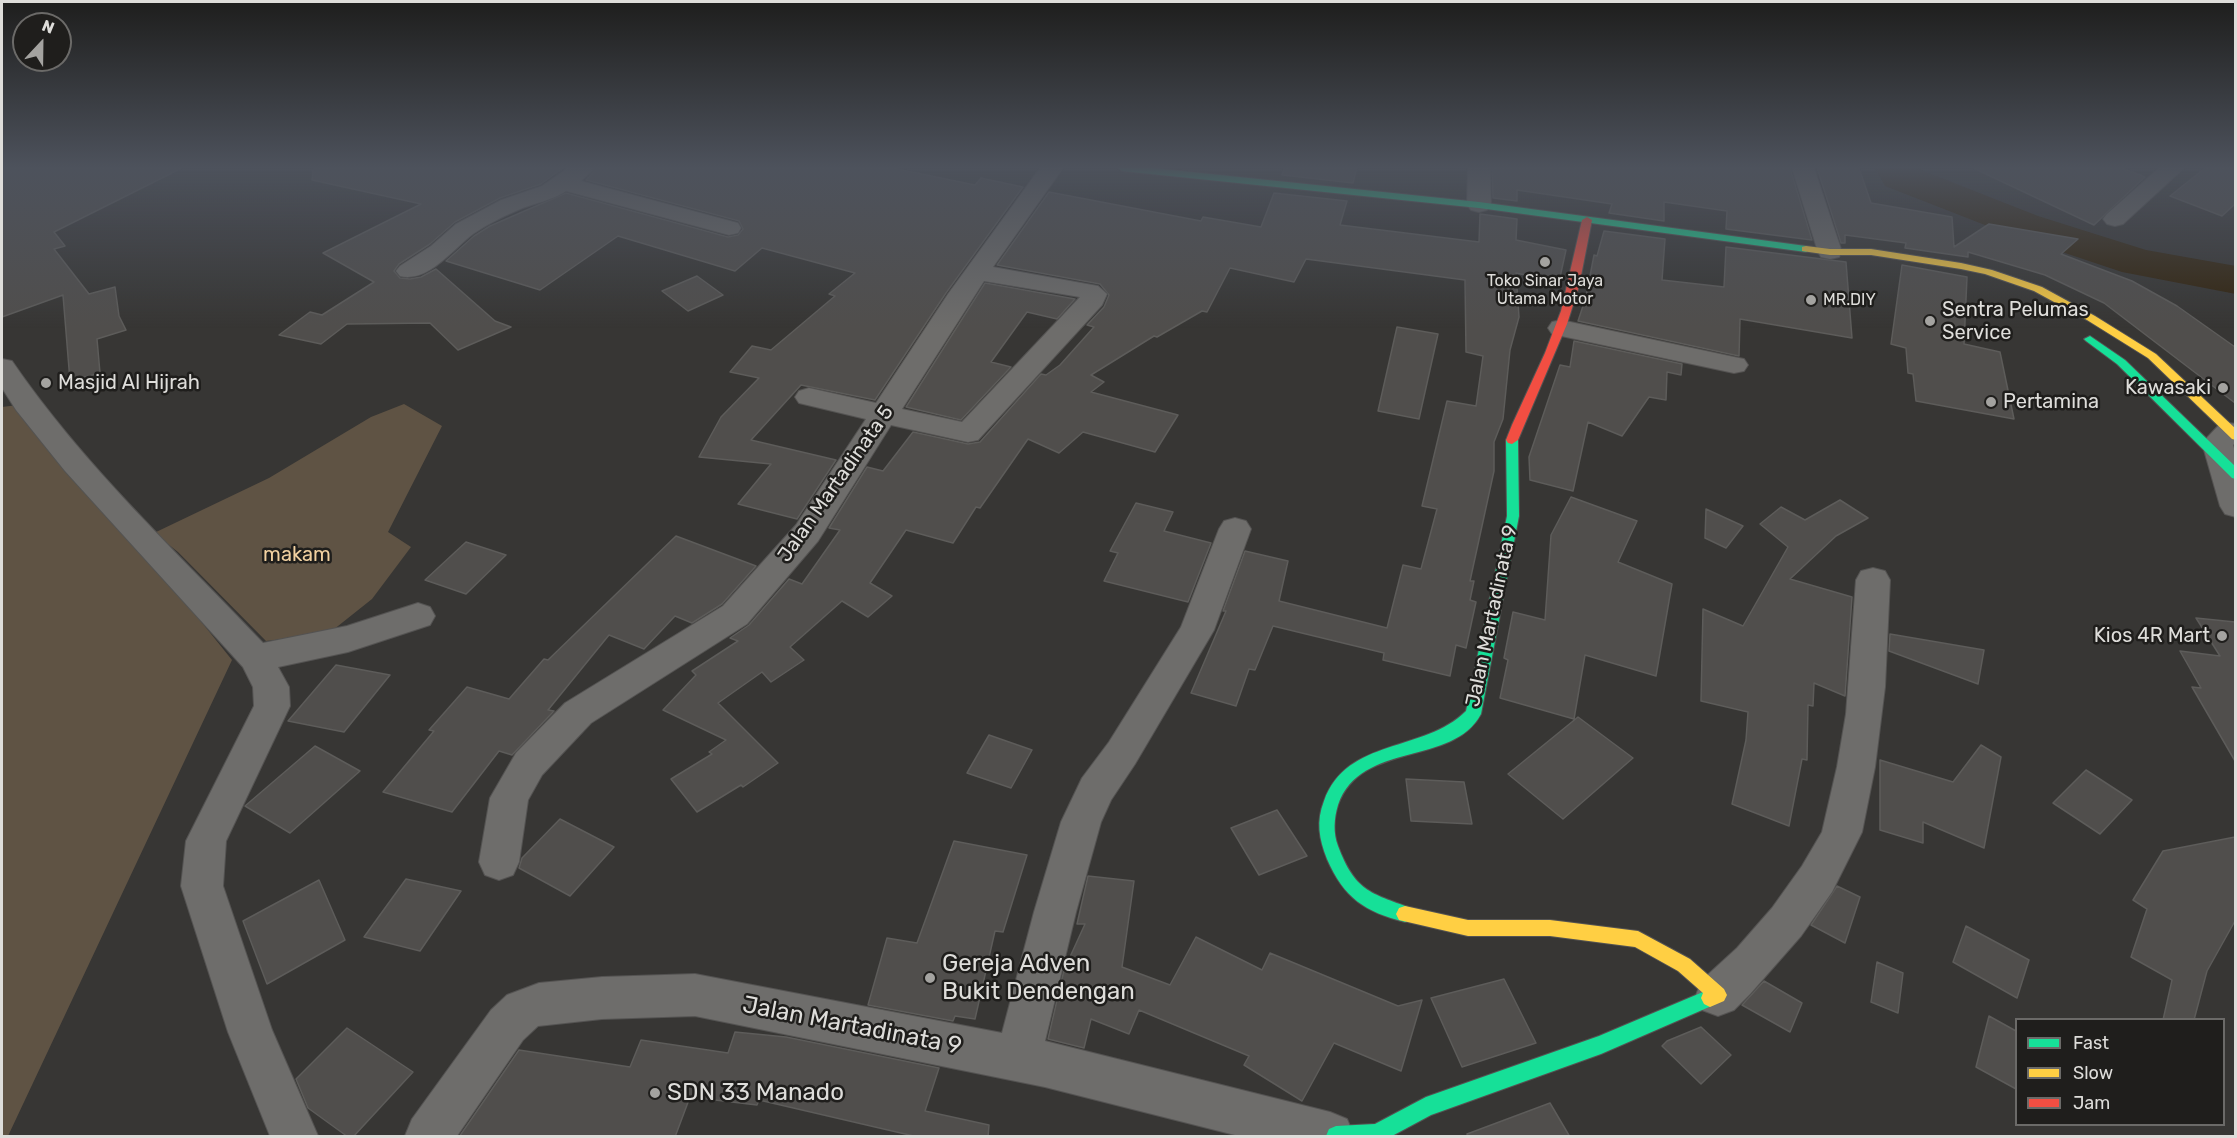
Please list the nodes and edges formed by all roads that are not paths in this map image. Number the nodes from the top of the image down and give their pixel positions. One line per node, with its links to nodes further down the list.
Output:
1 (479, 221): 9 (street)
2 (704, 221): 7 (street)
3 (1014, 221): 10 (street, Jalan Martadinata 5)
4 (1587, 221): 12 (main road, Jalan Martadinata 9)
5 (1595, 221): 8 (main road)
6 (1820, 221): 8 (street)
7 (729, 228)
8 (1830, 252): 11 (main road); 18 (main road)
9 (409, 271)
10 (977, 272): 17 (street, Jalan Martadinata 5); 17 (street)
11 (1914, 273)
12 (1561, 328): 14 (street); 25 (main road, Jalan Martadinata 9)
13 (2081, 332): 18 (main road)
14 (1734, 365)
15 (2, 367): 23 (street)
16 (809, 397): 17 (street)
17 (885, 414): 24 (street, Jalan Martadinata 5)
18 (2230, 451): 19 (street)
19 (2235, 506)
20 (1235, 529): 26 (street)
21 (1874, 580): 25 (street)
22 (418, 616): 23 (street)
23 (256, 658): 28 (street)
24 (499, 862)
25 (1718, 995): 27 (main road)
26 (1018, 1059): 29 (street, Jalan Martadinata 9); 30 (street, Jalan Martadinata 9)
27 (1376, 1135): 31 (main road)
28 (294, 1137)
29 (429, 1137)
30 (1330, 1137)
31 (1336, 1137)

